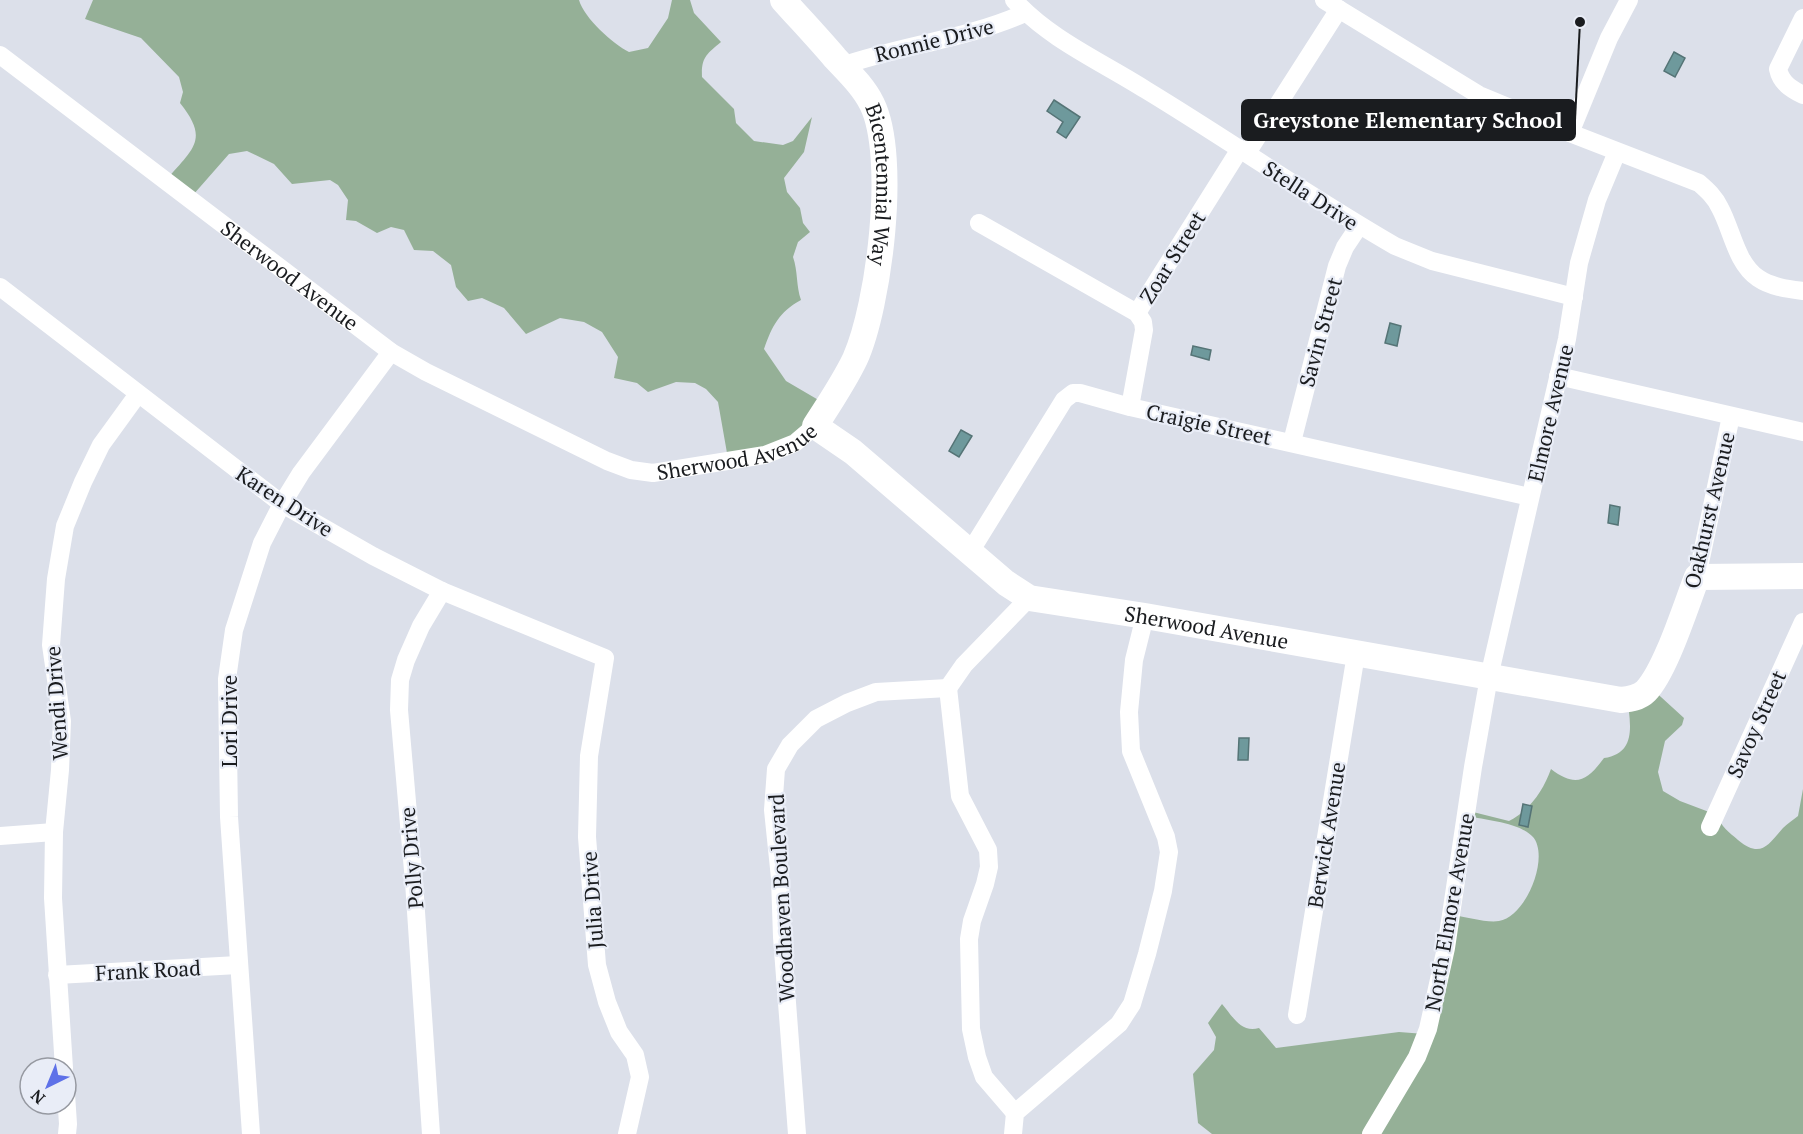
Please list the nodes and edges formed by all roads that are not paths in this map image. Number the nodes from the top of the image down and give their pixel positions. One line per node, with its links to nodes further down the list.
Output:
1 (783, 0): 7 (street, Bicentennial Way)
2 (1629, 0): 9 (street)
3 (1332, 5): 9 (street); 10 (street, Zoar Street)
4 (1020, 7): 7 (street, Ronnie Drive); 10 (street, Stella Drive)
5 (1803, 18): 8 (street)
6 (0, 55): 18 (street, Sherwood Avenue)
7 (842, 66): 23 (street, Bicentennial Way)
8 (1803, 95)
9 (1570, 134): 11 (street)
10 (1243, 151): 13 (street, Stella Drive); 17 (street, Zoar Street)
11 (1617, 152): 14 (street); 16 (street, Elmore Avenue)
12 (979, 223): 17 (street)
13 (1359, 226): 16 (street, Stella Drive); 25 (street, Savin Street)
14 (1803, 291)
15 (3, 295): 20 (street, Karen Drive)
16 (1574, 297): 19 (street, Elmore Avenue)
17 (1137, 313): 21 (street, Zoar Street)
18 (392, 352): 23 (street, Sherwood Avenue); 27 (street, Lori Drive)
19 (1558, 376): 22 (street); 26 (street, Elmore Avenue)
20 (138, 394): 27 (street, Karen Drive); 41 (street, Wendi Drive)
21 (1130, 407): 25 (street, Craigie Street); 28 (street, Craigie Street)
22 (1731, 416): 24 (street); 30 (street, Oakhurst Avenue)
23 (815, 426): 28 (street, Sherwood Avenue)
24 (1803, 432)
25 (1292, 442): 26 (street, Craigie Street)
26 (1530, 497): 37 (street, Elmore Avenue)
27 (282, 504): 31 (street, Karen Drive); 43 (street, Lori Drive)
28 (970, 552): 32 (street, Sherwood Avenue)
29 (1803, 576): 30 (street)
30 (1697, 577): 39 (street, Oakhurst Avenue)
31 (442, 591): 36 (street, Karen Drive); 51 (street, Polly Drive)
32 (1029, 598): 33 (street, Sherwood Avenue); 38 (street)
33 (1145, 616): 35 (street, Sherwood Avenue); 47 (street)
34 (1803, 622): 40 (street, Savoy Street)
35 (1356, 654): 37 (street, Sherwood Avenue); 45 (street, Berwick Avenue)
36 (605, 658): 52 (street, Julia Drive)
37 (1489, 677): 39 (street, Sherwood Avenue); 55 (street, North Elmore Avenue)
38 (948, 688): 47 (street); 53 (street, Woodhaven Boulevard)
39 (1636, 698)
40 (1710, 827)
41 (54, 832): 42 (street); 44 (street, Wendi Drive)
42 (0, 836)
43 (238, 965): 44 (street, Frank Road); 50 (street, Lori Drive)
44 (57, 975): 46 (street, Wendi Drive)
45 (1297, 1015)
46 (63, 1056)
47 (1015, 1113): 54 (street)
48 (67, 1116): 49 (street)
49 (66, 1134)
50 (251, 1134)
51 (431, 1134)
52 (627, 1134)
53 (797, 1134)
54 (1013, 1134)
55 (1371, 1134)

